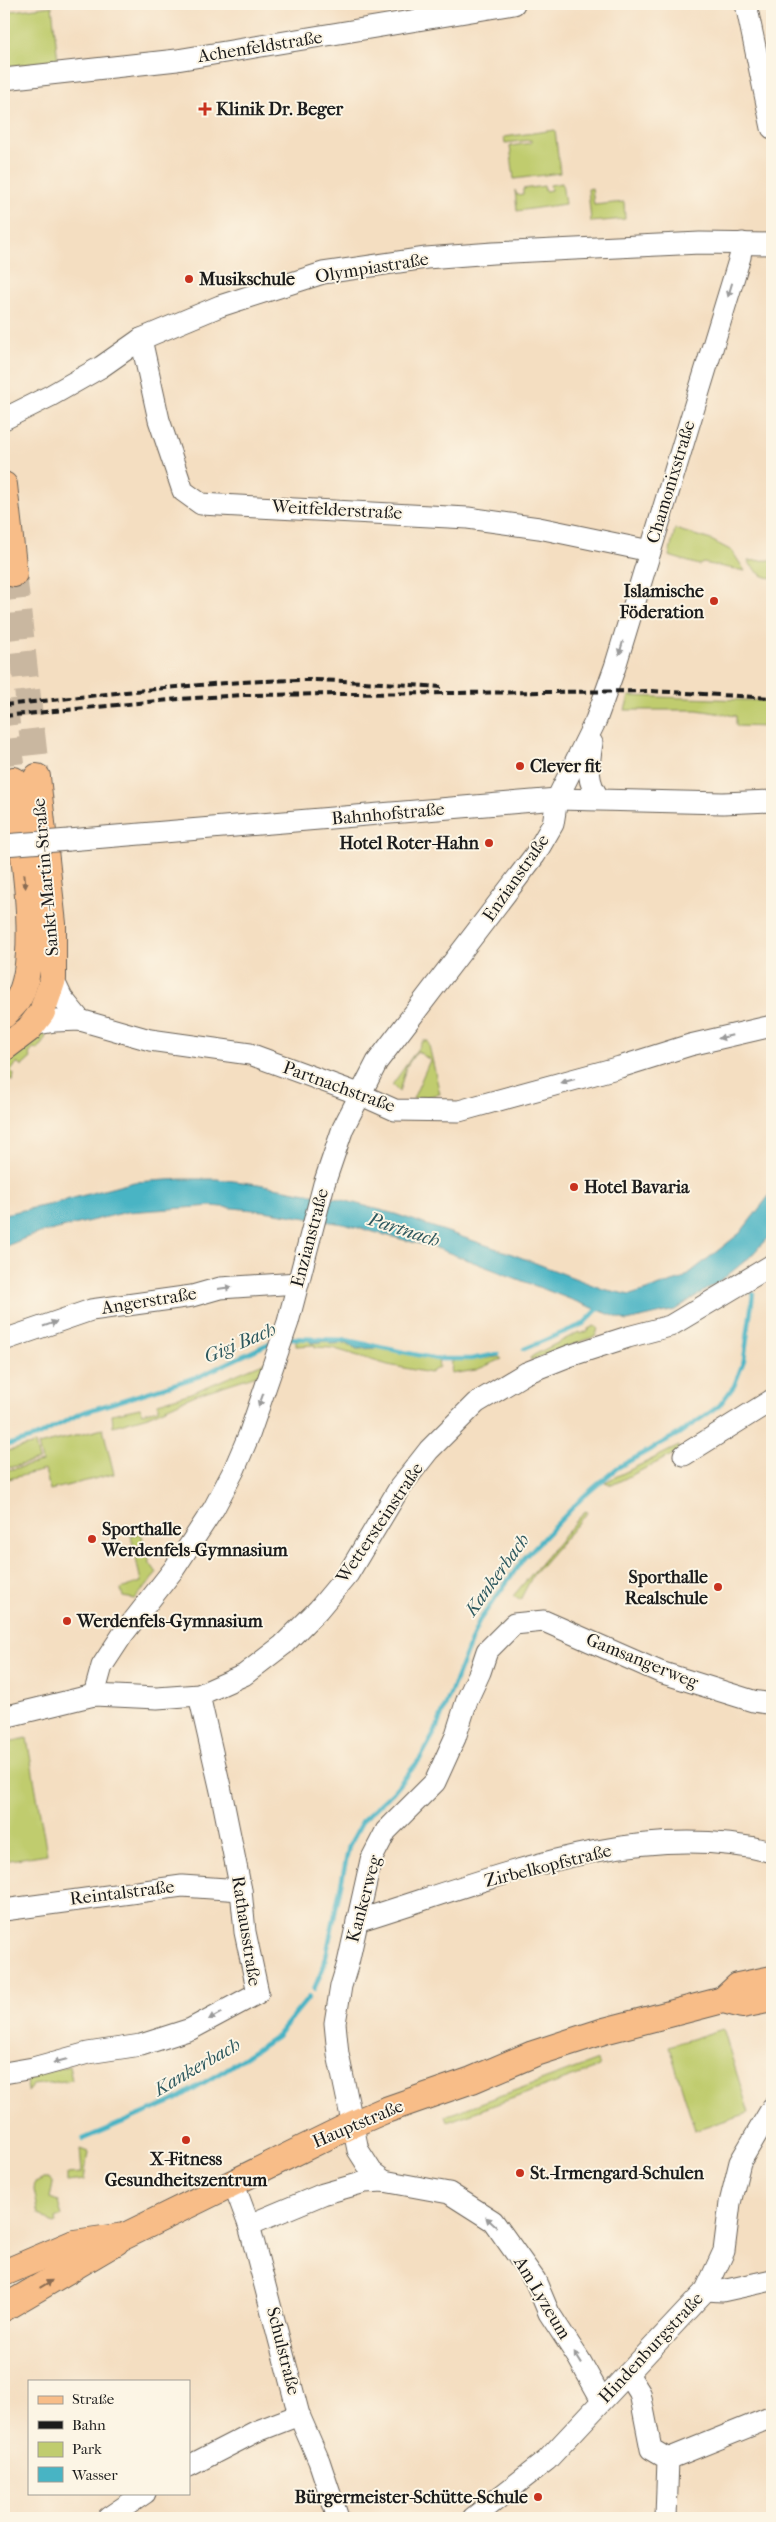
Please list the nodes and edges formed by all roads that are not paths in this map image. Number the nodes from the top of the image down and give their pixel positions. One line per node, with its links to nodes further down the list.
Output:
1 (514, 4): 3 (street, Achenfeldstraße)
2 (746, 4): 4 (street)
3 (4, 79)
4 (772, 128)
5 (742, 243): 6 (street, Olympiastraße); 7 (street, Olympiastraße); 10 (street, Chamonixstraße, one-way to 10)
6 (772, 244)
7 (141, 339): 8 (street, Olympiastraße); 10 (street, Weitfelderstraße)
8 (4, 418)
9 (4, 484): 11 (main road)
10 (650, 551): 12 (street, Chamonixstraße, one-way to 12)
11 (14, 574)
12 (596, 720): 13 (street, Chamonixstraße); 14 (street, Chamonixstraße)
13 (557, 799): 14 (street, Bahnhofstraße); 16 (street, Bahnhofstraße, bridge); 23 (street, Enzianstraße)
14 (600, 799): 15 (street, Bahnhofstraße)
15 (772, 801)
16 (4, 845)
17 (53, 980): 18 (main road, Sankt-Martin-Straße, one-way to 18); 19 (street); 21 (main road, Sankt-Martin-Straße)
18 (4, 1015)
19 (80, 1020): 21 (street, Partnachstraße); 23 (street, Partnachstraße)
20 (772, 1026): 23 (street, Partnachstraße, one-way to 23)
21 (29, 1029): 22 (main road, Sankt-Martin-Straße)
22 (4, 1048)
23 (359, 1094): 25 (street, Enzianstraße)
24 (771, 1266): 31 (street, Wettersteinstraße)
25 (298, 1282): 26 (street, Angerstraße, one-way to 25); 30 (street, Enzianstraße, one-way to 30)
26 (4, 1340)
27 (772, 1400): 28 (street)
28 (684, 1455)
29 (514, 1624): 32 (street, Gamsangerweg); 37 (street, Kankerweg)
30 (94, 1695): 31 (street, Wettersteinstraße); 33 (street, Wettersteinstraße)
31 (199, 1695): 35 (street, Rathausstraße)
32 (772, 1704)
33 (4, 1717)
34 (772, 1852): 37 (street, Zirbelkopfstraße)
35 (241, 1890): 36 (street, Reintalstraße); 41 (street, Rathausstraße, one-way to 41)
36 (4, 1910)
37 (357, 1921): 43 (street, Kankerweg)
38 (772, 1978): 39 (main road, Hauptstraße)
39 (723, 2000): 40 (main road, Hauptstraße); 43 (main road, Hauptstraße)
40 (772, 2000)
41 (4, 2073)
42 (772, 2108): 50 (street, Hindenburgstraße)
43 (353, 2124): 44 (street); 45 (main road, Hauptstraße)
44 (384, 2181): 46 (street, Am Lyzeum); 53 (street, Am Lyzeum, one-way to 44)
45 (233, 2182): 46 (street, Schulstraße); 47 (main road, Hauptstraße)
46 (249, 2225): 54 (street, Schulstraße)
47 (125, 2236): 48 (main road, Hauptstraße); 51 (main road, one-way to 47)
48 (4, 2273)
49 (772, 2280): 50 (street)
50 (706, 2290): 52 (street, Hindenburgstraße)
51 (4, 2308)
52 (628, 2374): 53 (street, Hindenburgstraße); 56 (street)
53 (602, 2400): 61 (street, Hindenburgstraße)
54 (299, 2415): 57 (street); 60 (street, Schulstraße)
55 (772, 2417): 56 (street)
56 (668, 2459): 62 (street)
57 (190, 2465)
58 (144, 2494): 59 (street)
59 (108, 2518)
60 (338, 2518)
61 (473, 2518)
62 (666, 2518)

